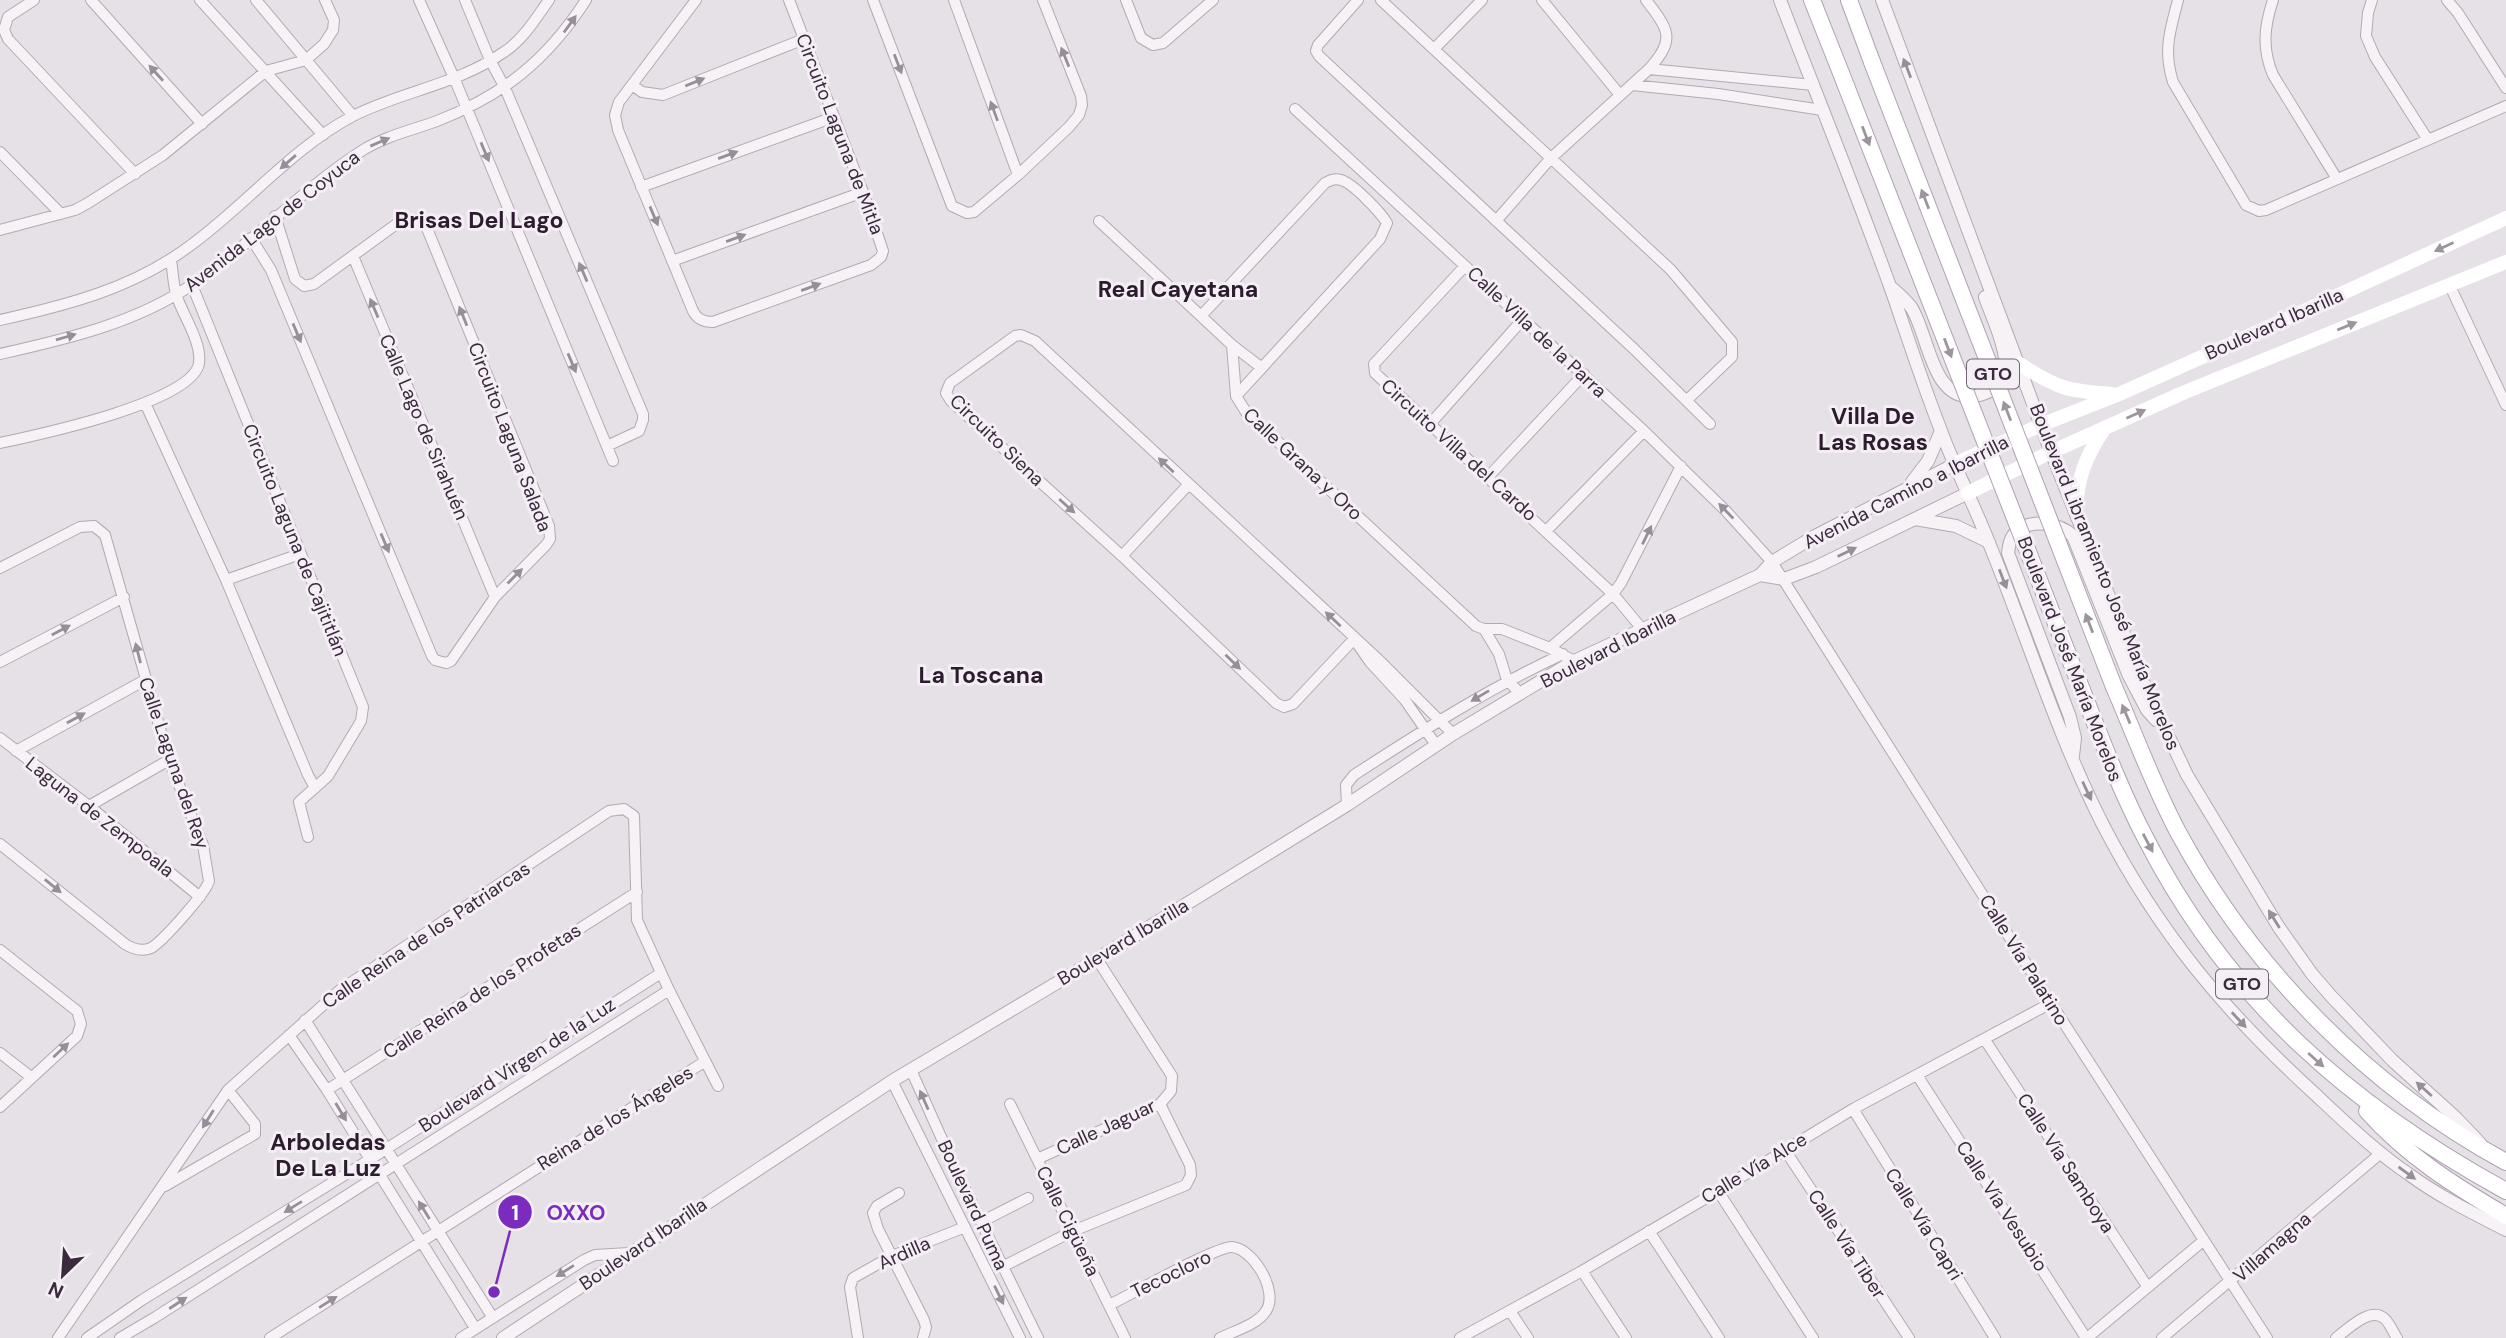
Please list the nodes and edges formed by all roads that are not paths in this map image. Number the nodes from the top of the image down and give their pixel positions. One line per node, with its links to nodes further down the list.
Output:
1 (34, 0): 56 (street)
2 (91, 0): 51 (street, one-way to 2)
3 (200, 0): 35 (street)
4 (256, 0): 32 (street)
5 (325, 0): 32 (street)
6 (419, 0): 37 (street)
7 (465, 0): 33 (street)
8 (549, 0): 33 (street, Avenida Lago de Coyuca)
9 (586, 0): 41 (street, Avenida Lago de Coyuca, one-way to 9)
10 (696, 0): 38 (street, Circuito Laguna de Mitla)
11 (789, 0): 30 (street, Circuito Laguna de Mitla)
12 (873, 0): 57 (street, one-way to 57)
13 (954, 0): 57 (street, one-way to 13)
14 (1043, 0): 57 (street, one-way to 14)
15 (1126, 0): 29 (street)
16 (1358, 0): 65 (street)
17 (1381, 0): 31 (street)
18 (1482, 0): 31 (street)
19 (1542, 0): 43 (street)
20 (1646, 0): 34 (street)
21 (1780, 0): 40 (street)
22 (1812, 0): 164 (main road, Boulevard José María Morelos / GTO, one-way to 164, bridge)
23 (1849, 0): 172 (main road, Boulevard José María Morelos / GTO, one-way to 23, bridge)
24 (1882, 0): 73 (street, Boulevard Libramiento José María Morelos, one-way to 24)
25 (2178, 0): 58 (street)
26 (2273, 0): 58 (street)
27 (2372, 0): 53 (street)
28 (2447, 0): 42 (street)
29 (1210, 1)
30 (804, 39): 38 (street, one-way to 30); 50 (street, Circuito Laguna de Mitla)
31 (1434, 49): 55 (street)
32 (306, 60): 35 (street); 49 (street)
33 (490, 60): 37 (street, Avenida Lago de Coyuca); 41 (street)
34 (1648, 69): 36 (street); 39 (street)
35 (266, 71): 51 (street); 52 (street)
36 (1739, 78): 40 (street); 44 (street)
37 (455, 80): 46 (street); 49 (street, Avenida Lago de Coyuca)
38 (632, 85): 59 (street, Circuito Laguna de Mitla)
39 (1632, 85): 43 (street); 44 (street)
40 (1812, 85): 48 (street)
41 (505, 88): 46 (street, Avenida Lago de Coyuca); 98 (street, one-way to 41)
42 (2506, 88)
43 (1620, 95): 55 (street)
44 (1738, 97): 48 (street)
45 (2506, 106): 53 (street)
46 (467, 109): 62 (street, Avenida Lago de Coyuca, one-way to 46); 98 (street, one-way to 98)
47 (1295, 109): 72 (street, Calle Villa de la Parra)
48 (1822, 110): 75 (street)
49 (353, 116): 52 (street, Avenida Lago de Coyuca)
50 (834, 117): 59 (street, one-way to 50); 60 (street, Circuito Laguna de Mitla)
51 (202, 124): 56 (street)
52 (323, 135): 69 (street, Avenida Lago de Coyuca, one-way to 69)
53 (2428, 140): 58 (street)
54 (0, 152): 61 (street)
55 (1550, 159): 65 (street); 88 (street)
56 (135, 174): 61 (street)
57 (1018, 175)
58 (2337, 178)
59 (641, 187): 70 (street, Circuito Laguna de Mitla, one-way to 70)
60 (863, 192): 70 (street, one-way to 60); 70 (street, Circuito Laguna de Mitla, one-way to 60)
61 (61, 214): 66 (street)
62 (275, 216): 67 (street, Avenida Lago de Coyuca); 68 (street, Circuito Laguna Salada)
63 (2506, 218): 86 (main road, Boulevard Ibarilla, one-way to 86)
64 (1099, 221): 78 (street)
65 (1496, 221): 88 (street)
66 (0, 230)
67 (251, 238): 74 (street, Avenida Lago de Coyuca); 120 (street, Circuito Laguna Salada, one-way to 120)
68 (353, 256): 120 (street, Calle Lago de Sirahuén, one-way to 68); 120 (street, Circuito Laguna Salada, one-way to 68)
69 (171, 260): 77 (street); 80 (street, Avenida Lago de Coyuca)
70 (672, 261)
71 (2506, 262): 76 (main road, Boulevard Ibarilla)
72 (1465, 266): 79 (street, Calle Villa de la Parra); 91 (street, Circuito Villa del Cardo)
73 (1983, 269): 75 (street); 83 (street, Boulevard Libramiento José María Morelos)
74 (192, 285): 77 (street, Avenida Lago de Coyuca); 111 (street, Circuito Laguna de Cajititlán)
75 (1889, 286): 96 (street)
76 (2450, 286): 90 (street); 94 (main road, Boulevard Ibarilla, one-way to 76)
77 (176, 295): 82 (street, Avenida Lago de Coyuca, one-way to 77); 89 (street)
78 (1201, 316): 81 (street); 84 (street)
79 (1523, 319): 85 (street, Calle Villa de la Parra); 91 (street)
80 (0, 320)
81 (1232, 345): 84 (street); 87 (street, Calle Grana y Oro)
82 (0, 354)
83 (2020, 365): 86 (main road); 93 (street, Boulevard Libramiento José María Morelos)
84 (1262, 368): 87 (street)
85 (1584, 374): 95 (street, Calle Villa de la Parra); 103 (street)
86 (2117, 394): 93 (main road, Boulevard Ibarilla)
87 (1236, 396): 121 (street, Calle Grana y Oro)
88 (1687, 400): 92 (street)
89 (145, 403): 97 (street); 117 (street)
90 (2506, 405)
91 (1431, 423): 103 (street, Circuito Villa del Cardo)
92 (1710, 424)
93 (2041, 425): 99 (street, Boulevard Libramiento José María Morelos); 101 (main road, Avenida Camino a Ibarrilla)
94 (2104, 429): 99 (main road, Boulevard Ibarilla); 107 (main road)
95 (1644, 431): 102 (street, Calle Villa de la Parra); 109 (street)
96 (1941, 431): 101 (street); 105 (street)
97 (0, 443)
98 (607, 446): 100 (street)
99 (2051, 452): 106 (main road, Avenida Camino a Ibarrilla); 107 (street, Boulevard Libramiento José María Morelos)
100 (613, 461)
101 (1955, 464): 105 (street, Avenida Camino a Ibarrilla); 106 (street)
102 (1681, 466): 113 (street, Calle Villa de la Parra, one-way to 102); 118 (street, one-way to 102)
103 (1489, 476): 109 (street, Circuito Villa del Cardo)
104 (1188, 485): 112 (street); 112 (street, Circuito Siena, one-way to 112); 123 (street, Circuito Siena, one-way to 104)
105 (1906, 489): 113 (street, Avenida Camino a Ibarrilla)
106 (1968, 494): 108 (street, Avenida Camino a Ibarrilla); 110 (street, Boulevard José María Morelos)
107 (2076, 511): 132 (street, Boulevard Libramiento José María Morelos)
108 (1915, 519): 110 (street); 116 (street, Avenida Camino a Ibarrilla, one-way to 108)
109 (1547, 530): 118 (street, Circuito Villa del Cardo)
110 (1989, 542): 137 (street, Boulevard José María Morelos, one-way to 137)
111 (300, 554): 117 (street); 139 (street, Circuito Laguna de Cajititlán)
112 (1122, 556): 123 (street, Circuito Siena, one-way to 123)
113 (1772, 562): 115 (street, Boulevard Ibarilla); 116 (street, Calle Vía Palatino)
114 (0, 568): 119 (street, Calle Laguna del Rey)
115 (1760, 575): 116 (street); 122 (street, Boulevard Ibarilla)
116 (1784, 579): 150 (street, Calle Vía Palatino)
117 (226, 580): 139 (street)
118 (1613, 594): 122 (street, Circuito Villa del Cardo); 124 (street)
119 (124, 597): 126 (street, one-way to 119); 127 (street, Calle Laguna del Rey, one-way to 119)
120 (495, 597)
121 (1484, 629): 124 (street, Calle Grana y Oro); 128 (street, Calle Grana y Oro)
122 (1643, 630): 125 (street, Boulevard Ibarilla)
123 (1354, 639): 130 (street, Circuito Siena); 131 (street, Circuito Siena)
124 (1550, 648): 125 (street, Calle Grana y Oro)
125 (1568, 658): 128 (street); 129 (street, Boulevard Ibarilla)
126 (0, 662)
127 (145, 680): 136 (street, one-way to 127); 138 (street, Calle Laguna del Rey)
128 (1507, 680): 129 (street, Calle Grana y Oro); 130 (street, one-way to 130)
129 (1521, 694): 133 (street, Boulevard Ibarilla)
130 (1440, 719): 131 (street); 133 (street, Circuito Siena)
131 (1424, 729): 135 (street, Circuito Siena); 140 (street)
132 (2166, 730): 137 (street); 172 (street, Boulevard Libramiento José María Morelos, one-way to 132)
133 (1453, 734): 135 (street, Boulevard Ibarilla)
134 (0, 738): 136 (street, Laguna de Zempoala)
135 (1436, 745): 140 (street, Boulevard Ibarilla)
136 (16, 751): 141 (street, Laguna de Zempoala)
137 (2073, 759): 171 (street, Boulevard José María Morelos, one-way to 171)
138 (169, 760): 141 (street); 145 (street, Calle Laguna del Rey)
139 (315, 788): 142 (street, Circuito Laguna de Cajititlán)
140 (1347, 805): 147 (street, Boulevard Ibarilla)
141 (89, 806): 145 (street, Laguna de Zempoala)
142 (308, 838)
143 (0, 844): 145 (street, one-way to 145)
144 (637, 892): 148 (street); 151 (street, Calle Reina de los Patriarcas); 159 (street, Calle Reina de los Profetas)
145 (200, 897)
146 (0, 950): 158 (street, one-way to 146)
147 (1097, 959): 156 (street, Boulevard Ibarilla); 166 (street, Calle Jaguar)
148 (661, 973): 149 (street); 169 (street, Boulevard Virgen de la Luz)
149 (669, 990): 155 (street); 176 (street, Boulevard Virgen de la Luz)
150 (2051, 1003): 153 (street, Calle Vía Alce); 190 (street, Calle Vía Palatino)
151 (305, 1020): 152 (street, Calle Reina de los Patriarcas); 159 (street)
152 (289, 1035): 162 (street, Calle Reina de los Patriarcas); 163 (street)
153 (1985, 1040): 157 (street, Calle Vía Alce); 197 (street, Calle Vía Samboya)
154 (0, 1053): 158 (street)
155 (704, 1062): 161 (street); 189 (street, Reina de los Ángeles)
156 (911, 1070): 160 (street, Boulevard Ibarilla); 184 (street, Boulevard Puma, one-way to 156)
157 (1917, 1074): 168 (street, Calle Vía Alce); 222 (street, Calle Vía Vesubio)
158 (32, 1077): 167 (street)
159 (342, 1080): 163 (street, Calle Reina de los Profetas); 169 (street)
160 (891, 1081): 185 (street, Boulevard Puma); 192 (street, Boulevard Ibarilla)
161 (718, 1086)
162 (228, 1090): 178 (street, Calle Reina de los Patriarcas, one-way to 178); 178 (street)
163 (327, 1090): 174 (street, one-way to 174)
164 (2353, 1093): 179 (main road, Boulevard José María Morelos / GTO); 183 (main road)
165 (1010, 1104): 173 (street, Calle Cigüeña)
166 (1160, 1104): 173 (street, Calle Jaguar); 187 (street)
167 (0, 1107)
168 (1853, 1109): 170 (street, Calle Vía Alce); 221 (street, Calle Vía Capri)
169 (386, 1149): 174 (street, Boulevard Virgen de la Luz); 176 (street)
170 (1784, 1150): 180 (street, Calle Vía Alce); 220 (street, Calle Vía Tiber)
171 (2381, 1153): 186 (street, Boulevard José María Morelos, one-way to 186); 196 (street, Villamagna)
172 (2490, 1154): 175 (main road, Boulevard José María Morelos / GTO)
173 (1037, 1159): 187 (street, Calle Cigüeña)
174 (369, 1160): 177 (street); 204 (street, Boulevard Virgen de la Luz, one-way to 204)
175 (2506, 1162)
176 (395, 1164): 177 (street, Boulevard Virgen de la Luz); 189 (street, one-way to 176)
177 (378, 1175): 191 (street); 206 (street, Boulevard Virgen de la Luz, one-way to 177)
178 (163, 1188): 201 (street, Calle Reina de los Patriarcas)
179 (2506, 1191)
180 (1718, 1192): 188 (street, Calle Vía Alce); 219 (street)
181 (899, 1193): 193 (street)
182 (1028, 1198): 184 (street)
183 (2506, 1216)
184 (981, 1222): 194 (street, Boulevard Puma)
185 (965, 1227): 193 (street, Ardilla); 211 (street, Boulevard Puma, one-way to 211)
186 (2506, 1230)
187 (1073, 1231): 194 (street); 198 (street, Calle Cigüeña)
188 (1649, 1231): 195 (street, Calle Vía Alce); 218 (street)
189 (438, 1232): 191 (street, Reina de los Ángeles); 200 (street)
190 (2203, 1241): 196 (street, Calle Vía Palatino); 197 (street)
191 (421, 1243): 202 (street); 207 (street, Reina de los Ángeles, one-way to 191)
192 (629, 1253): 200 (street, one-way to 200); 209 (street, Boulevard Ibarilla)
193 (892, 1256): 203 (street); 210 (street, Ardilla)
194 (1002, 1267): 212 (street, Boulevard Puma)
195 (1581, 1271): 199 (street, Calle Vía Alce); 217 (street)
196 (2231, 1282): 223 (street, Villamagna); 224 (street, Calle Vía Palatino)
197 (2147, 1286): 222 (street)
198 (1109, 1305): 213 (street, Calle Cigüeña); 214 (street, Tecocloro)
199 (1510, 1311): 215 (street, Calle Vía Alce); 216 (street)
200 (493, 1318): 202 (street)
201 (68, 1324): 204 (street); 205 (street, Calle Reina de los Patriarcas)
202 (475, 1328): 208 (street)
203 (924, 1333)
204 (89, 1337)
205 (58, 1338)
206 (120, 1338)
207 (270, 1338)
208 (461, 1338)
209 (503, 1338)
210 (858, 1338)
211 (1020, 1338)
212 (1038, 1338)
213 (1125, 1338)
214 (1220, 1338)
215 (1460, 1338)
216 (1528, 1338)
217 (1626, 1338)
218 (1719, 1338)
219 (1813, 1338)
220 (1909, 1338)
221 (1995, 1338)
222 (2087, 1338)
223 (2162, 1338)
224 (2267, 1338)
225 (2336, 1338): 226 (street)
226 (2398, 1338)

